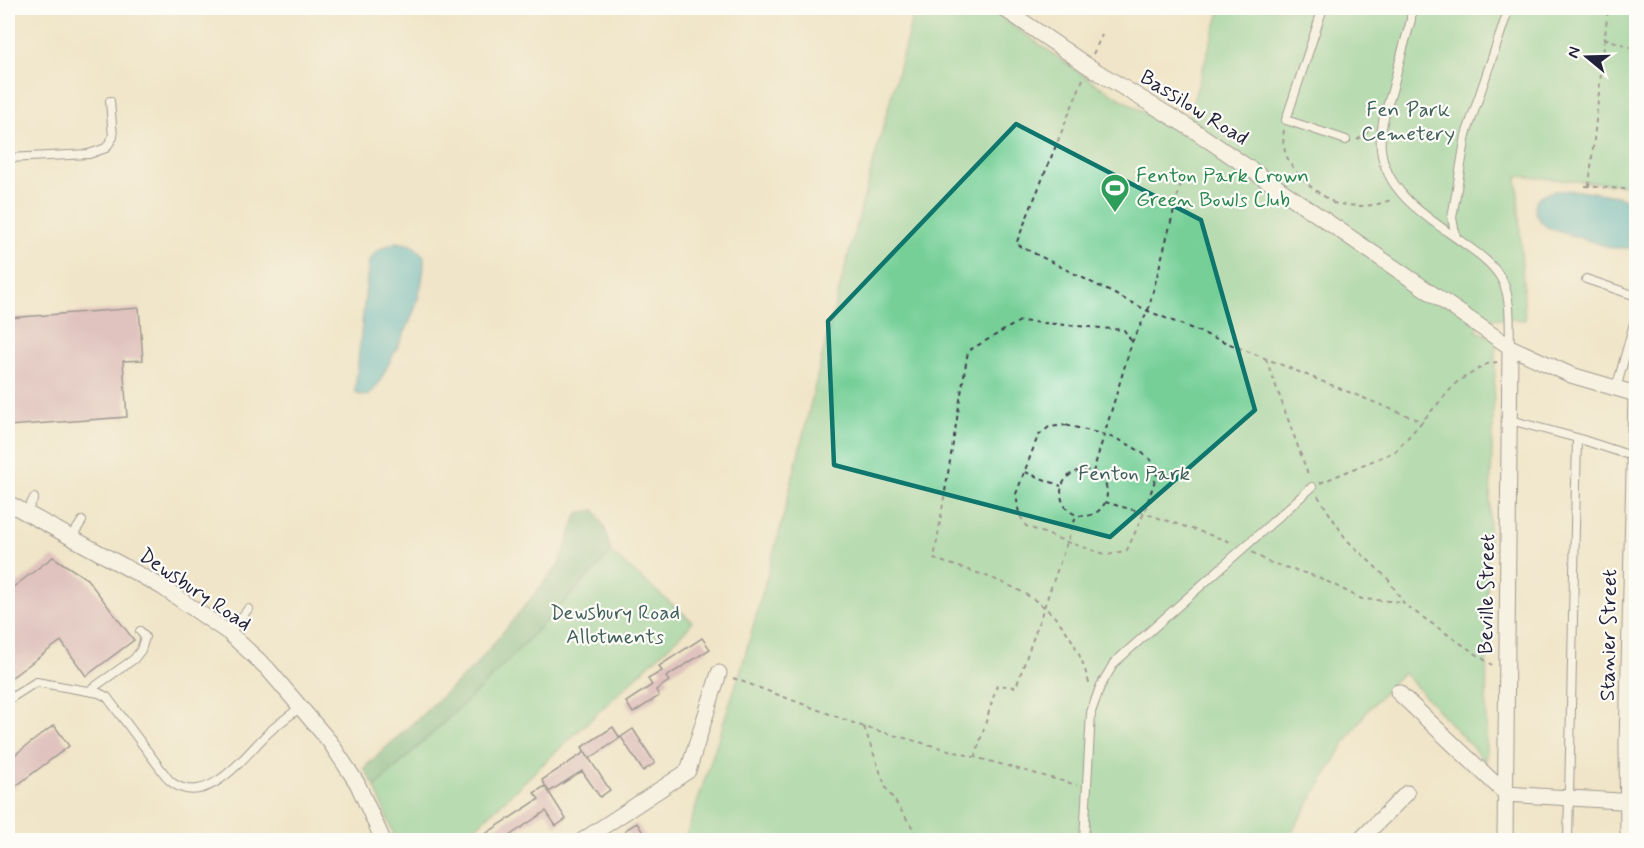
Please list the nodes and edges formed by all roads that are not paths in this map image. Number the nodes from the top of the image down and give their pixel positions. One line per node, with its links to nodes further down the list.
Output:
1 (1003, 8): 14 (street, Bassilow Road)
2 (1323, 8): 8 (lane)
3 (1411, 8): 6 (lane)
4 (1415, 8): 6 (lane)
5 (1509, 8): 10 (lane)
6 (1411, 20): 10 (lane)
7 (110, 101): 9 (lane)
8 (1346, 140)
9 (8, 158)
10 (1456, 237): 14 (lane)
11 (1586, 279): 12 (lane)
12 (1636, 296)
13 (1636, 315): 15 (lane)
14 (1510, 353): 15 (street, Bassilow Road); 17 (street, Beville Street)
15 (1616, 389): 16 (street, Bassilow Road)
16 (1636, 394): 19 (street, Stanier Street)
17 (1510, 420): 18 (lane); 36 (street, Beville Street)
18 (1577, 438): 19 (lane); 37 (lane)
19 (1636, 457): 34 (street, Stanier Street)
20 (1312, 487): 41 (lane)
21 (34, 498): 23 (lane)
22 (8, 503): 23 (street, Dewsbury Road)
23 (26, 513): 25 (street, Dewsbury Road)
24 (82, 521): 25 (lane)
25 (71, 538): 28 (street, Dewsbury Road)
26 (248, 609): 28 (lane)
27 (140, 631): 30 (lane)
28 (229, 633): 33 (street, Dewsbury Road)
29 (719, 673): 39 (street)
30 (90, 690): 32 (lane); 33 (lane)
31 (1398, 692): 36 (street)
32 (8, 700)
33 (302, 706): 40 (street, Dewsbury Road)
34 (1632, 744): 38 (street, Stanier Street)
35 (1407, 793): 42 (street)
36 (1506, 794): 37 (street); 43 (street, Beville Street)
37 (1568, 798): 38 (street); 44 (lane)
38 (1633, 802): 45 (street, Stanier Street)
39 (588, 839)
40 (383, 840)
41 (1084, 840)
42 (1360, 840)
43 (1505, 840)
44 (1568, 840)
45 (1628, 840)

